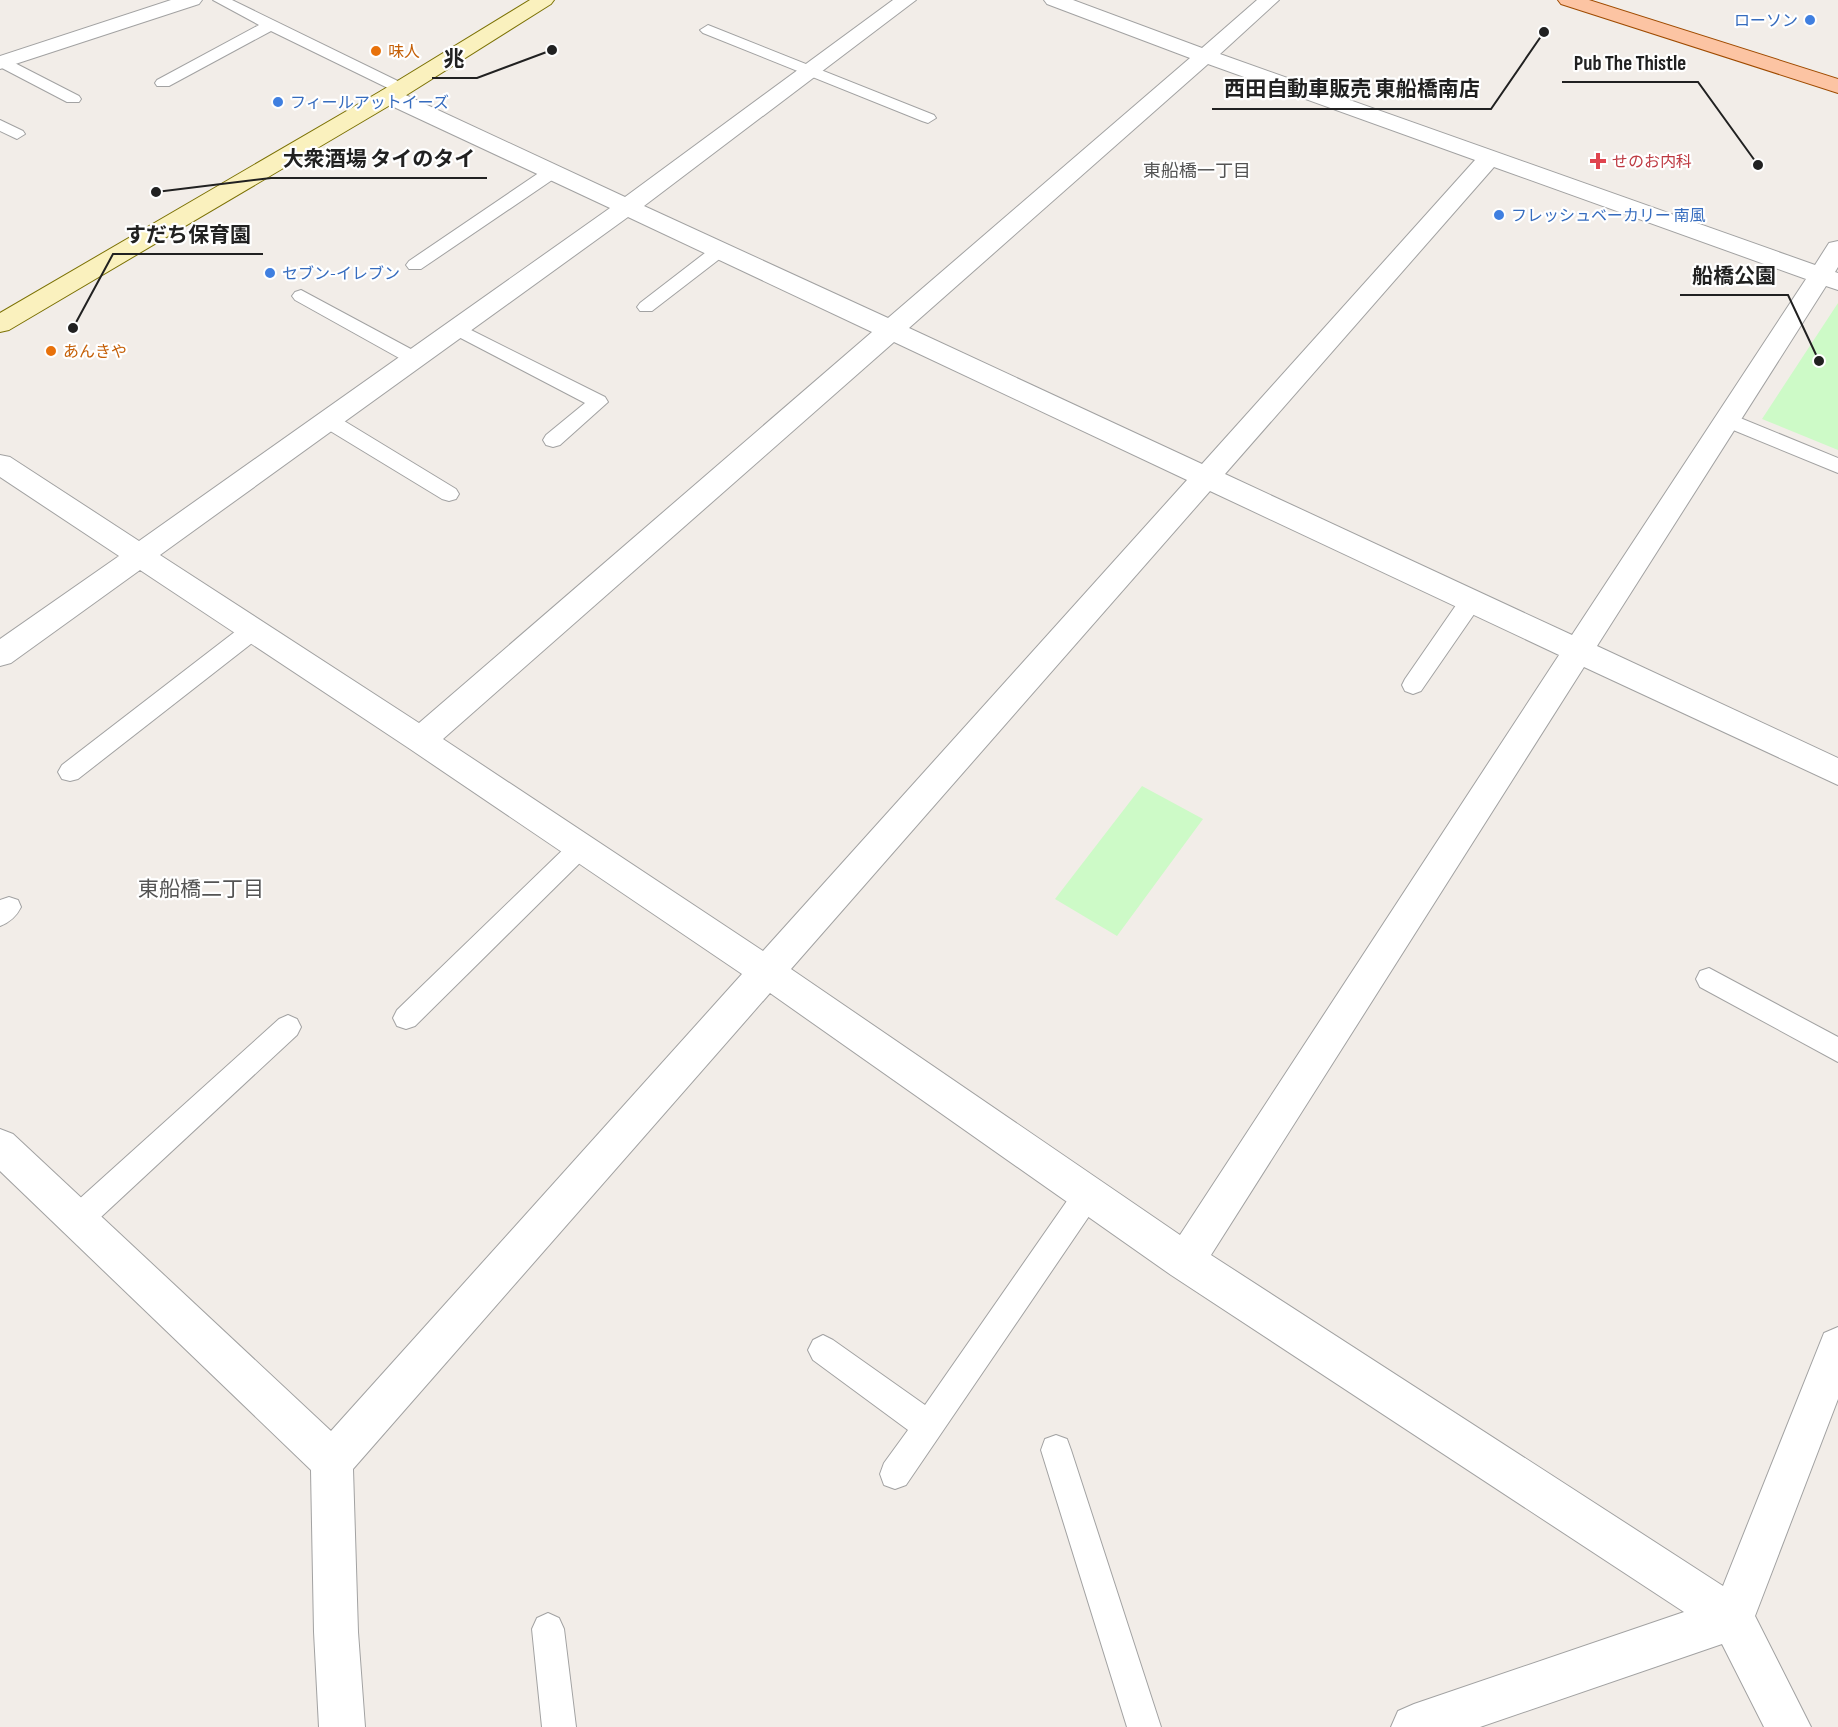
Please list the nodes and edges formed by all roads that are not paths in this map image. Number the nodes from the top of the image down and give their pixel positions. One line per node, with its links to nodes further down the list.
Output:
1 (192, 0): 11 (street)
2 (219, 0): 8 (lane)
3 (544, 0): 15 (street)
4 (906, 0): 12 (street)
5 (1054, 0): 10 (street)
6 (1269, 0): 10 (street)
7 (1568, 0): 14 (main road)
8 (271, 25): 13 (lane); 15 (lane)
9 (708, 30): 12 (lane)
10 (1204, 56): 20 (street); 31 (street)
11 (1, 62): 16 (lane)
12 (810, 72): 17 (lane); 22 (street)
13 (164, 83)
14 (1838, 86)
15 (395, 93): 21 (street); 29 (street)
16 (73, 99)
17 (928, 118)
18 (0, 125): 19 (lane)
19 (17, 134)
20 (1490, 158): 26 (street); 38 (street)
21 (552, 172): 22 (street); 25 (lane)
22 (627, 207): 24 (street); 30 (street)
23 (1838, 248): 26 (street)
24 (720, 250): 28 (lane); 31 (street)
25 (415, 265)
26 (1829, 279): 33 (street)
27 (301, 296): 32 (lane)
28 (646, 307)
29 (0, 324)
30 (456, 329): 32 (street); 35 (lane)
31 (891, 330): 38 (street); 46 (street)
32 (415, 359): 34 (street)
33 (1728, 420): 37 (lane); 43 (street)
34 (329, 421): 39 (lane); 40 (street)
35 (553, 440)
36 (0, 464): 40 (street)
37 (1838, 466)
38 (1206, 477): 41 (street); 50 (street)
39 (449, 494)
40 (138, 556): 42 (street); 44 (street)
41 (1471, 601): 43 (street); 45 (lane)
42 (253, 630): 46 (street); 47 (lane)
43 (1578, 651): 48 (street); 58 (street)
44 (0, 655)
45 (1413, 685)
46 (421, 740): 49 (street)
47 (70, 772)
48 (1838, 772)
49 (581, 847): 50 (street); 52 (lane)
50 (766, 972): 56 (street); 63 (street)
51 (1709, 980): 54 (lane)
52 (406, 1018)
53 (288, 1027): 57 (lane)
54 (1838, 1050)
55 (0, 1146): 57 (street)
56 (1088, 1194): 58 (street); 61 (lane)
57 (77, 1220): 63 (street)
58 (1185, 1261): 65 (street)
59 (1838, 1347): 65 (street)
60 (823, 1350): 61 (lane)
61 (928, 1426): 64 (lane)
62 (1056, 1450): 69 (lane)
63 (332, 1461): 67 (street)
64 (895, 1474)
65 (1732, 1618): 70 (street); 71 (street)
66 (548, 1629): 68 (lane)
67 (342, 1727)
68 (559, 1727)
69 (1144, 1727)
70 (1414, 1727)
71 (1788, 1727)

